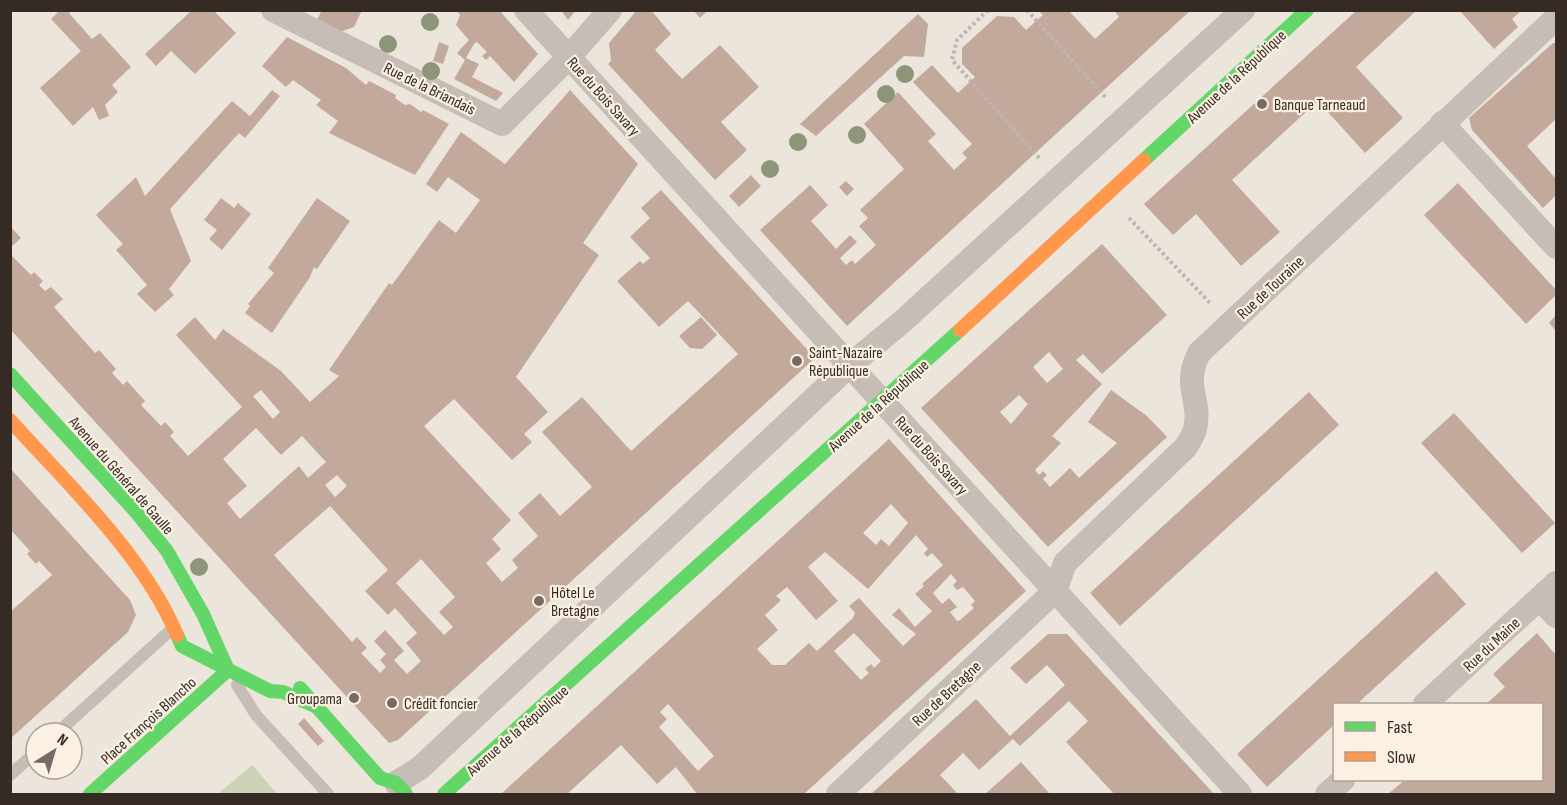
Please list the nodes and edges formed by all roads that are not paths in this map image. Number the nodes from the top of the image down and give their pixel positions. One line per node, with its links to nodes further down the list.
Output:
1 (273, 10): 7 (street, Rue de la Briandais)
2 (526, 10): 7 (street, Rue du Bois Savary)
3 (610, 10): 7 (street)
4 (1243, 10): 10 (street)
5 (1307, 10): 12 (street, Avenue de la République)
6 (1557, 18): 8 (street, Rue de Touraine)
7 (569, 57): 10 (street, Rue du Bois Savary)
8 (1442, 123): 9 (street); 14 (street, Rue de Touraine)
9 (1557, 247)
10 (850, 365): 12 (street, Rue du Bois Savary); 28 (street)
11 (10, 374): 19 (street, Avenue du Général de Gaulle)
12 (883, 401): 14 (street, Rue du Bois Savary); 31 (street, Avenue de la République)
13 (10, 420): 17 (street)
14 (1055, 591): 32 (street, Rue de Bretagne); 33 (street, Rue du Bois Savary)
15 (1548, 591): 16 (street); 22 (street, Rue du Maine)
16 (1557, 616)
17 (173, 628): 19 (street); 24 (lane)
18 (196, 633): 19 (lane)
19 (228, 670): 20 (street); 23 (street); 29 (street, Place François Blancho); 30 (lane)
20 (267, 671)
21 (289, 677): 23 (street)
22 (1427, 703)
23 (313, 705): 28 (street)
24 (70, 721)
25 (24, 763): 26 (lane)
26 (10, 775)
27 (1342, 781): 34 (street)
28 (391, 788)
29 (90, 795)
30 (328, 795)
31 (444, 795)
32 (838, 795)
33 (1240, 795)
34 (1327, 795)

